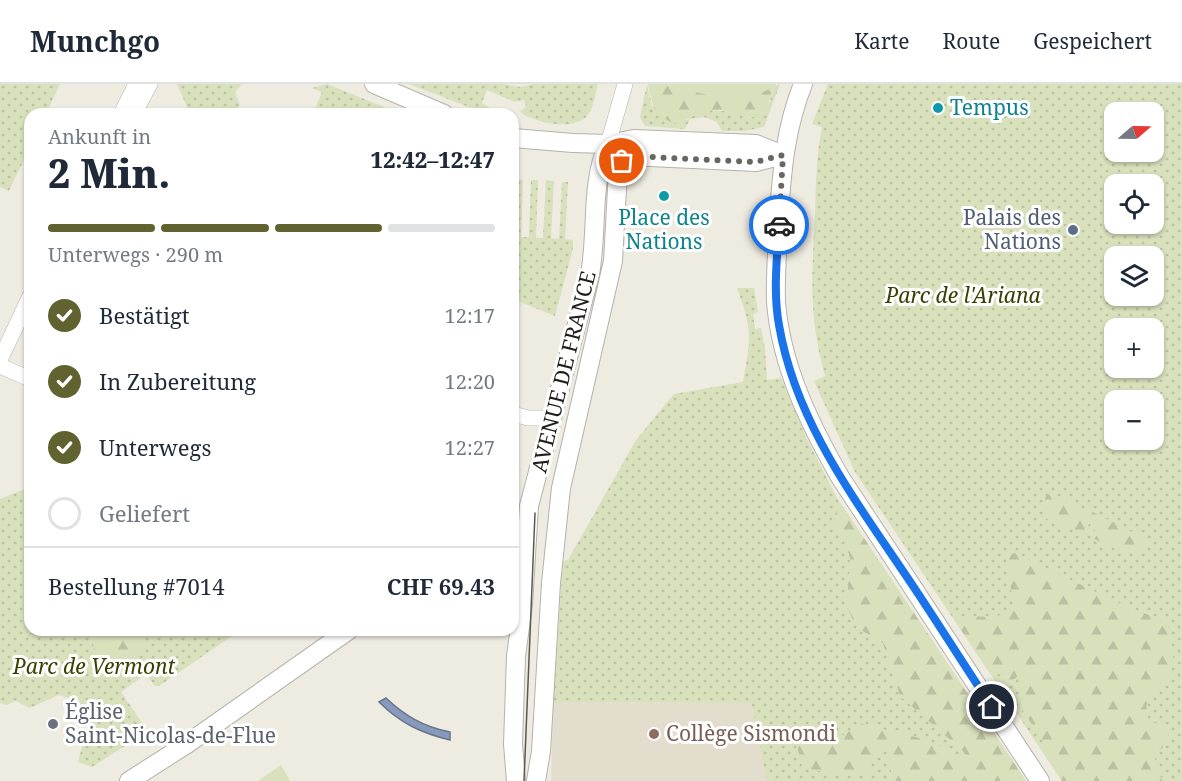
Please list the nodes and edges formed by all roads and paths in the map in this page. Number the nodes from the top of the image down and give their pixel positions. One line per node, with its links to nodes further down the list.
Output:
1 (136, 84): 6 (street)
2 (150, 84): 7 (street)
3 (374, 84): 8 (main road)
4 (625, 84): 10 (street)
5 (803, 84): 11 (main road)
6 (124, 108)
7 (137, 108)
8 (430, 108)
9 (519, 139): 10 (main road)
10 (608, 144): 11 (main road); 12 (main road); 18 (main road, AVENUE DE FRANCE)
11 (783, 155): 12 (main road); 27 (main road)
12 (629, 156): 19 (main road, AVENUE DE FRANCE)
13 (24, 309): 14 (street)
14 (0, 360)
15 (0, 366): 16 (street)
16 (24, 376)
17 (519, 416): 18 (street)
18 (550, 418): 20 (main road, AVENUE DE FRANCE)
19 (561, 488): 20 (main road); 26 (main road, AVENUE DE FRANCE)
20 (521, 509): 21 (main road, AVENUE DE FRANCE)
21 (519, 634)
22 (340, 636): 24 (main road)
23 (519, 636): 25 (main road, AVENUE DE FRANCE)
24 (137, 779)
25 (516, 781)
26 (536, 781)
27 (1040, 781)

